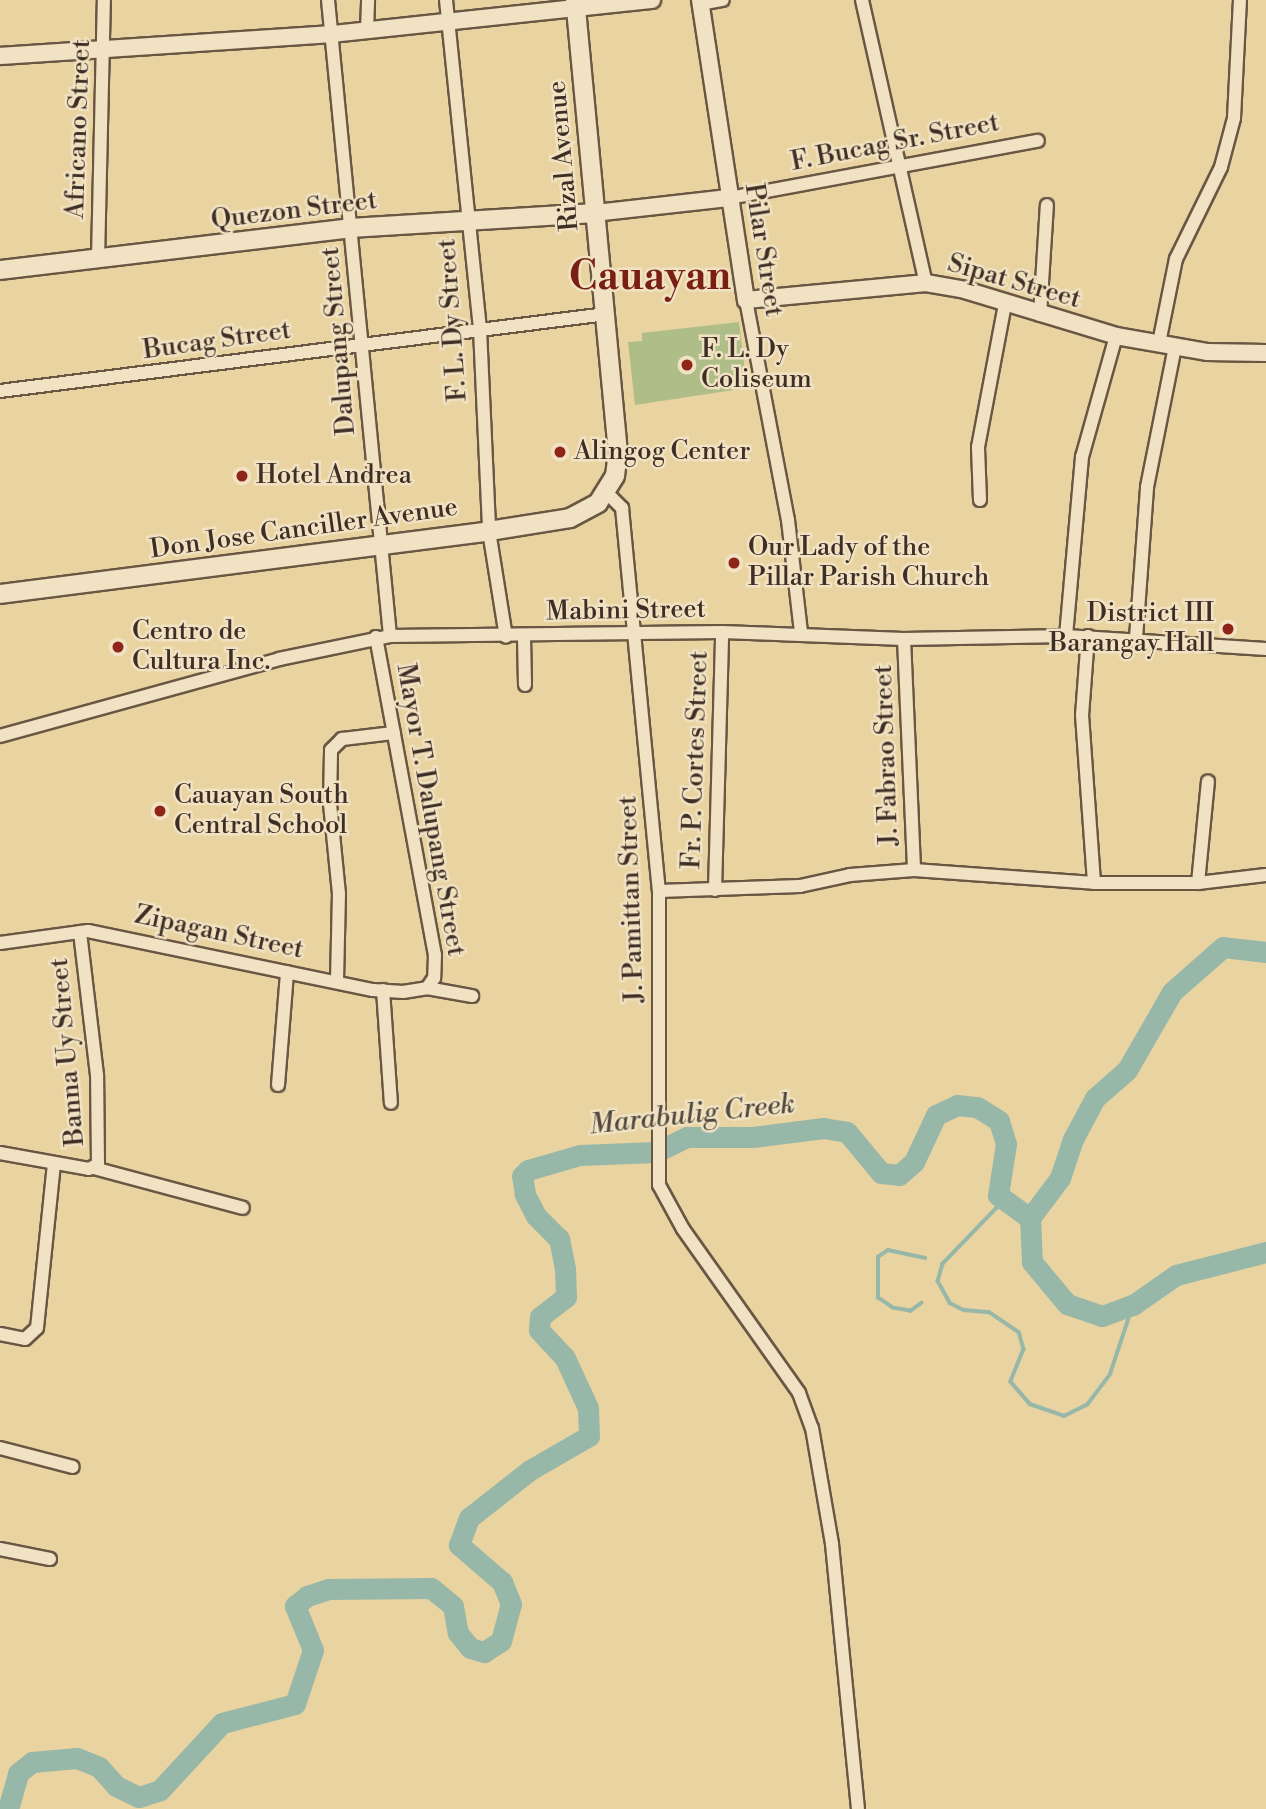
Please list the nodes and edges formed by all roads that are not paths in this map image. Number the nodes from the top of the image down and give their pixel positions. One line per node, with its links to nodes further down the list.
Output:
1 (104, 0): 14 (street, Africano Street)
2 (328, 0): 13 (street, Dalupang Street)
3 (368, 0): 12 (street)
4 (446, 0): 11 (street, F. L. Dy Street)
5 (652, 0): 10 (street)
6 (723, 0): 9 (street)
7 (862, 0): 17 (street)
8 (1240, 0): 33 (street)
9 (700, 2): 18 (street, Pilar Street)
10 (575, 4): 11 (street); 20 (main road, Rizal Avenue)
11 (449, 20): 12 (street); 21 (street, F. L. Dy Street)
12 (367, 31): 13 (street)
13 (332, 34): 14 (street); 22 (street, Dalupang Street)
14 (106, 47): 15 (street); 23 (street, Africano Street)
15 (0, 56)
16 (1038, 141): 17 (street, F. Bucag Sr. Street)
17 (902, 167): 18 (street, F. Bucag Sr. Street); 25 (street)
18 (729, 198): 20 (street, F. Bucag Sr. Street); 26 (street, Pilar Street)
19 (1047, 205): 29 (street)
20 (595, 213): 21 (main road, Quezon Street); 28 (main road, Rizal Avenue)
21 (468, 218): 22 (main road, Quezon Street); 30 (street, F. L. Dy Street)
22 (351, 228): 23 (main road, Quezon Street); 32 (street, Dalupang Street)
23 (98, 259): 24 (main road, Quezon Street)
24 (0, 270)
25 (926, 282): 26 (street, Sipat Street); 27 (street, Sipat Street)
26 (746, 300): 42 (street, Pilar Street)
27 (1004, 304): 29 (street, Sipat Street); 37 (street)
28 (607, 314): 30 (street, Bucag Street); 36 (main road, Rizal Avenue)
29 (1040, 315): 31 (street, Sipat Street)
30 (480, 329): 32 (street, Bucag Street); 38 (street, F. L. Dy Street)
31 (1115, 336): 33 (street, Sipat Street); 45 (street)
32 (364, 345): 35 (street, Bucag Street); 39 (street, Dalupang Street)
33 (1167, 345): 34 (street, Sipat Street); 50 (street)
34 (1266, 353)
35 (0, 391)
36 (606, 492): 38 (main road, Don Jose Canciller Avenue); 43 (street)
37 (980, 500)
38 (489, 531): 39 (main road, Don Jose Canciller Avenue); 48 (street, F. L. Dy Street)
39 (378, 545): 40 (main road, Don Jose Canciller Avenue); 44 (street, Dalupang Street)
40 (0, 594)
41 (722, 632): 42 (street, Mabini Street); 43 (street, Mabini Street); 61 (street, Fr. P. Cortes Street)
42 (801, 632): 51 (street, Mabini Street)
43 (635, 634): 49 (street, Mabini Street); 62 (street, J. Pamittan Street)
44 (390, 636): 47 (street, Mabini Street); 48 (street, Mabini Street)
45 (1066, 636): 46 (street, Mabini Street); 51 (street, Mabini Street)
46 (1088, 636): 50 (street, Mabini Street); 59 (street)
47 (376, 637): 54 (street, Mayor T. Dalupang Street); 55 (street, Mabini Street)
48 (506, 637): 49 (street, Mabini Street)
49 (524, 637): 53 (street)
50 (1136, 638): 52 (street, Mabini Street)
51 (904, 639): 57 (street, J. Fabrao Street)
52 (1266, 649)
53 (525, 685)
54 (394, 733): 66 (street); 67 (street, Mayor T. Dalupang Street)
55 (0, 736)
56 (1208, 780): 60 (street)
57 (914, 870): 59 (street); 61 (street)
58 (1266, 875): 60 (street)
59 (1094, 883): 60 (street)
60 (1198, 883)
61 (715, 890): 62 (street)
62 (659, 891): 81 (street, J. Pamittan Street)
63 (80, 932): 64 (street, Zipagan Street); 65 (street, Zipagan Street); 74 (street, Banna Uy Street)
64 (0, 943)
65 (287, 972): 66 (street, Zipagan Street); 70 (street)
66 (337, 981): 68 (street, Zipagan Street)
67 (426, 988): 68 (street, Zipagan Street); 69 (street, Zipagan Street)
68 (383, 990): 71 (street)
69 (472, 996)
70 (278, 1086)
71 (391, 1103)
72 (0, 1153): 73 (street, Banna Uy Street)
73 (54, 1163): 74 (street, Banna Uy Street); 76 (street)
74 (94, 1168): 75 (street)
75 (243, 1208)
76 (0, 1334)
77 (0, 1448): 78 (street)
78 (73, 1467)
79 (0, 1549): 80 (street)
80 (50, 1559)
81 (858, 1809)

